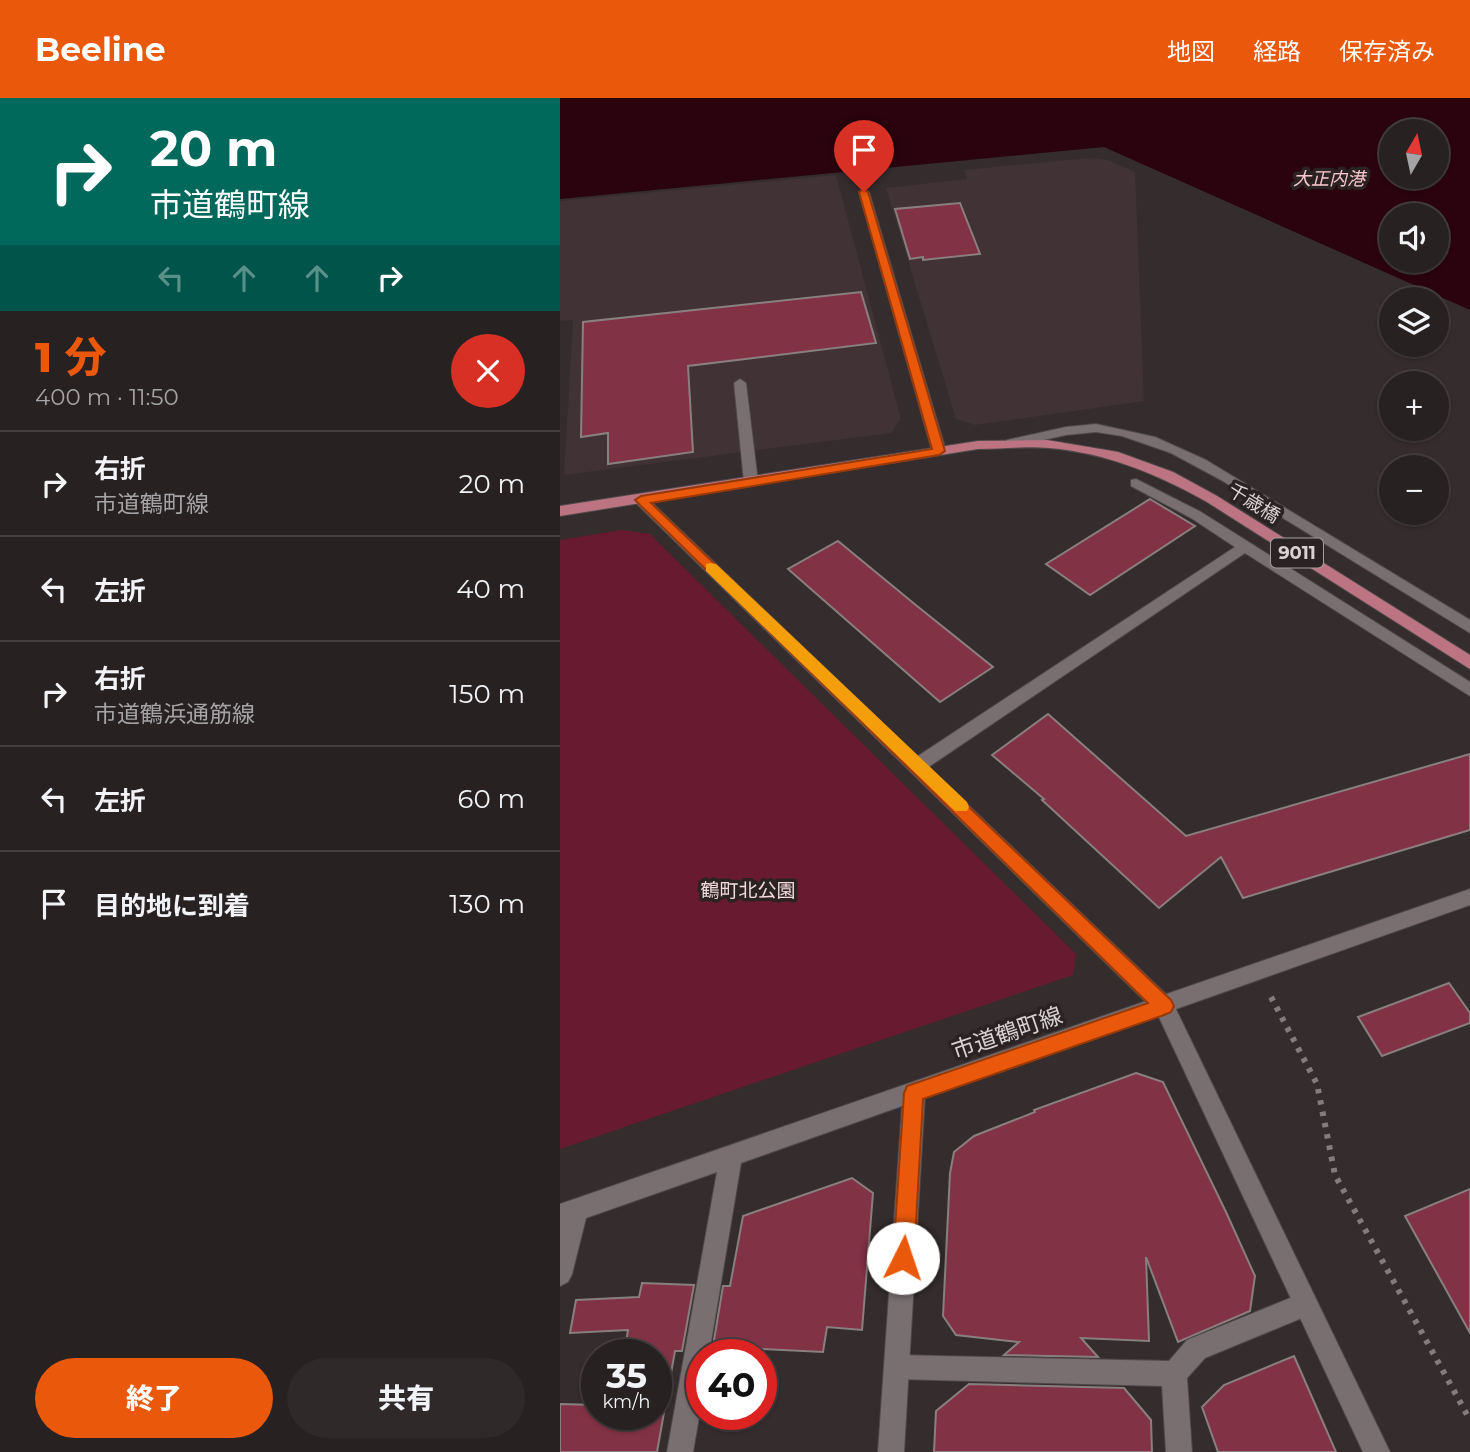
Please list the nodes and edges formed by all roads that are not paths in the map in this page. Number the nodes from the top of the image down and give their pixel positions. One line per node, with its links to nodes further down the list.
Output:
1 (864, 192): 4 (street)
2 (740, 383): 5 (street)
3 (1012, 443): 4 (main road, 千歳橋); 10 (street); 11 (main road, 千歳橋 / 9011)
4 (939, 451): 5 (main road, 千歳橋)
5 (751, 482): 7 (main road, 千歳橋)
6 (1136, 483): 9 (street)
7 (641, 500): 8 (main road, 千歳橋); 13 (street)
8 (560, 512)
9 (1246, 546): 12 (street); 13 (street)
10 (1470, 627)
11 (1470, 663)
12 (1470, 690)
13 (918, 765): 15 (street)
14 (1469, 899): 15 (street, 市道鶴町線)
15 (1164, 1006): 16 (street, 市道鶴町線); 20 (street)
16 (914, 1093): 17 (street, 市道鶴町線); 21 (street)
17 (731, 1157): 18 (street, 市道鶴町線); 23 (street)
18 (568, 1213): 19 (street)
19 (560, 1274)
20 (1305, 1304): 22 (street); 26 (street)
21 (897, 1367): 22 (street); 24 (street)
22 (1174, 1374): 25 (street)
23 (680, 1452)
24 (891, 1452)
25 (1179, 1452)
26 (1377, 1452)

